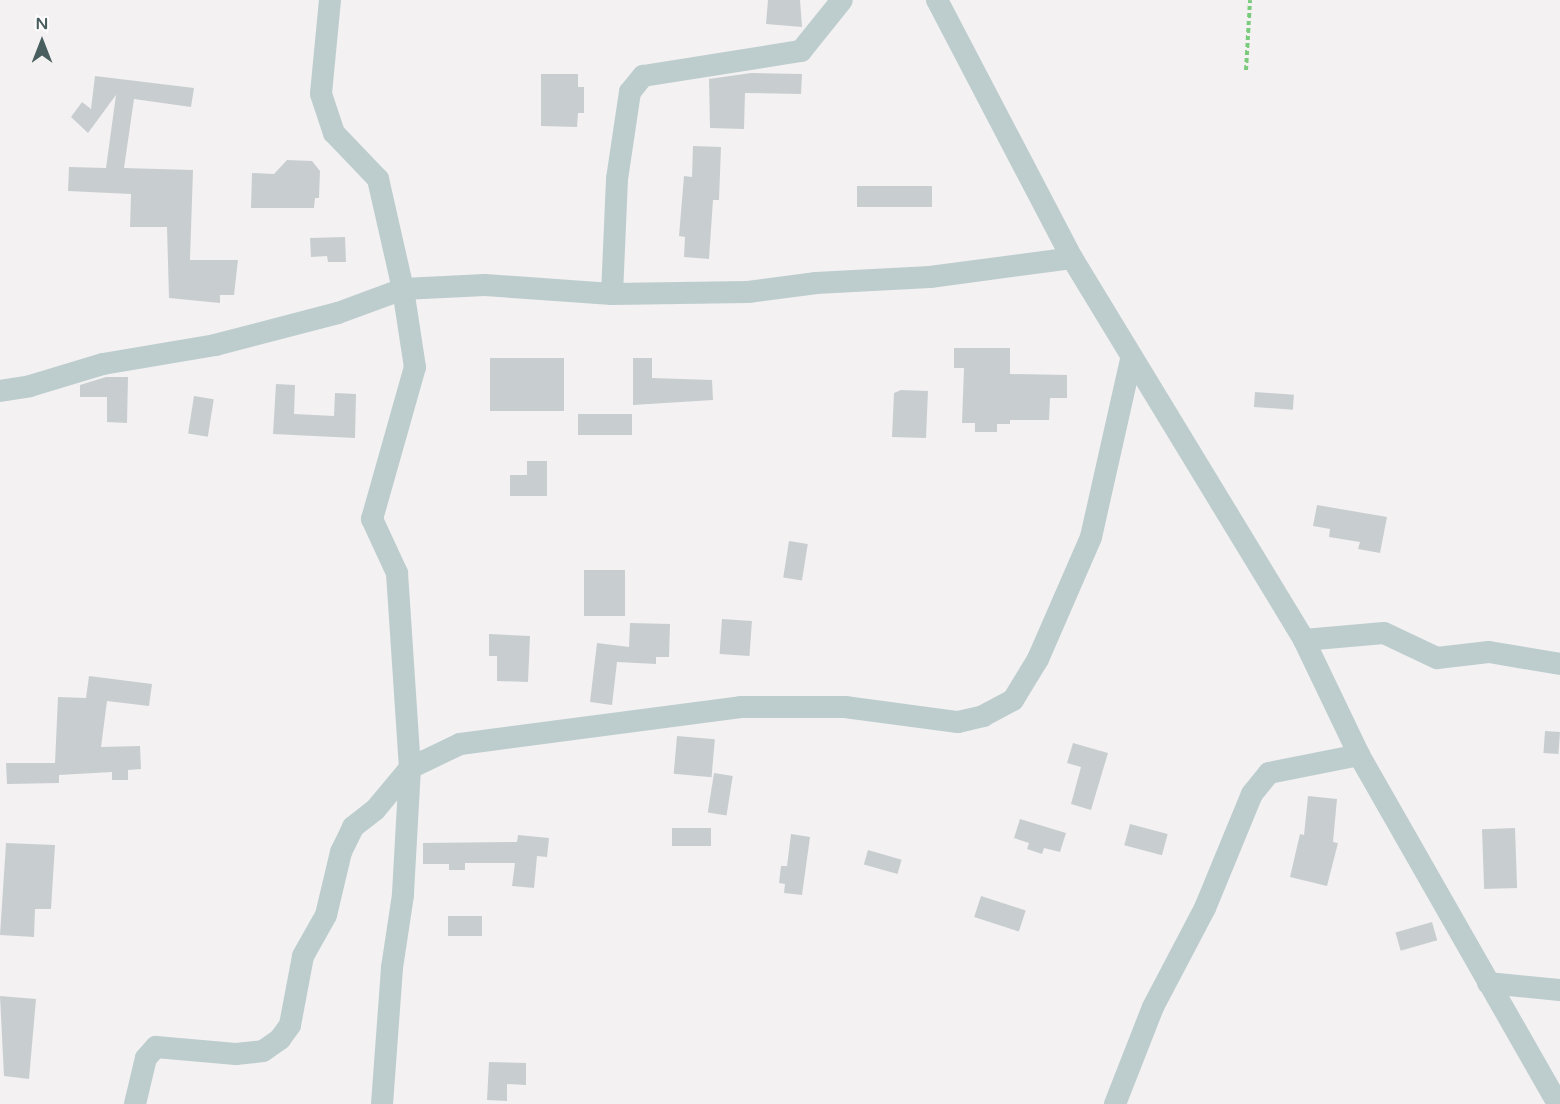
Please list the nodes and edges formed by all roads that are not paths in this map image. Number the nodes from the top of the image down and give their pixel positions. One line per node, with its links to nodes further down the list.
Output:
1 (330, 0): 5 (street)
2 (842, 0): 6 (street)
3 (937, 0): 4 (street)
4 (1072, 258): 6 (street); 7 (street)
5 (403, 289): 6 (street); 8 (street); 12 (street)
6 (612, 294)
7 (1131, 360): 9 (street); 12 (street)
8 (0, 391)
9 (1304, 640): 10 (street); 11 (street)
10 (1560, 664)
11 (1359, 755): 13 (street); 15 (street)
12 (410, 768): 16 (street); 17 (street)
13 (1488, 983): 14 (street); 18 (street)
14 (1560, 990)
15 (1123, 1102)
16 (135, 1104)
17 (382, 1104)
18 (1558, 1104)

